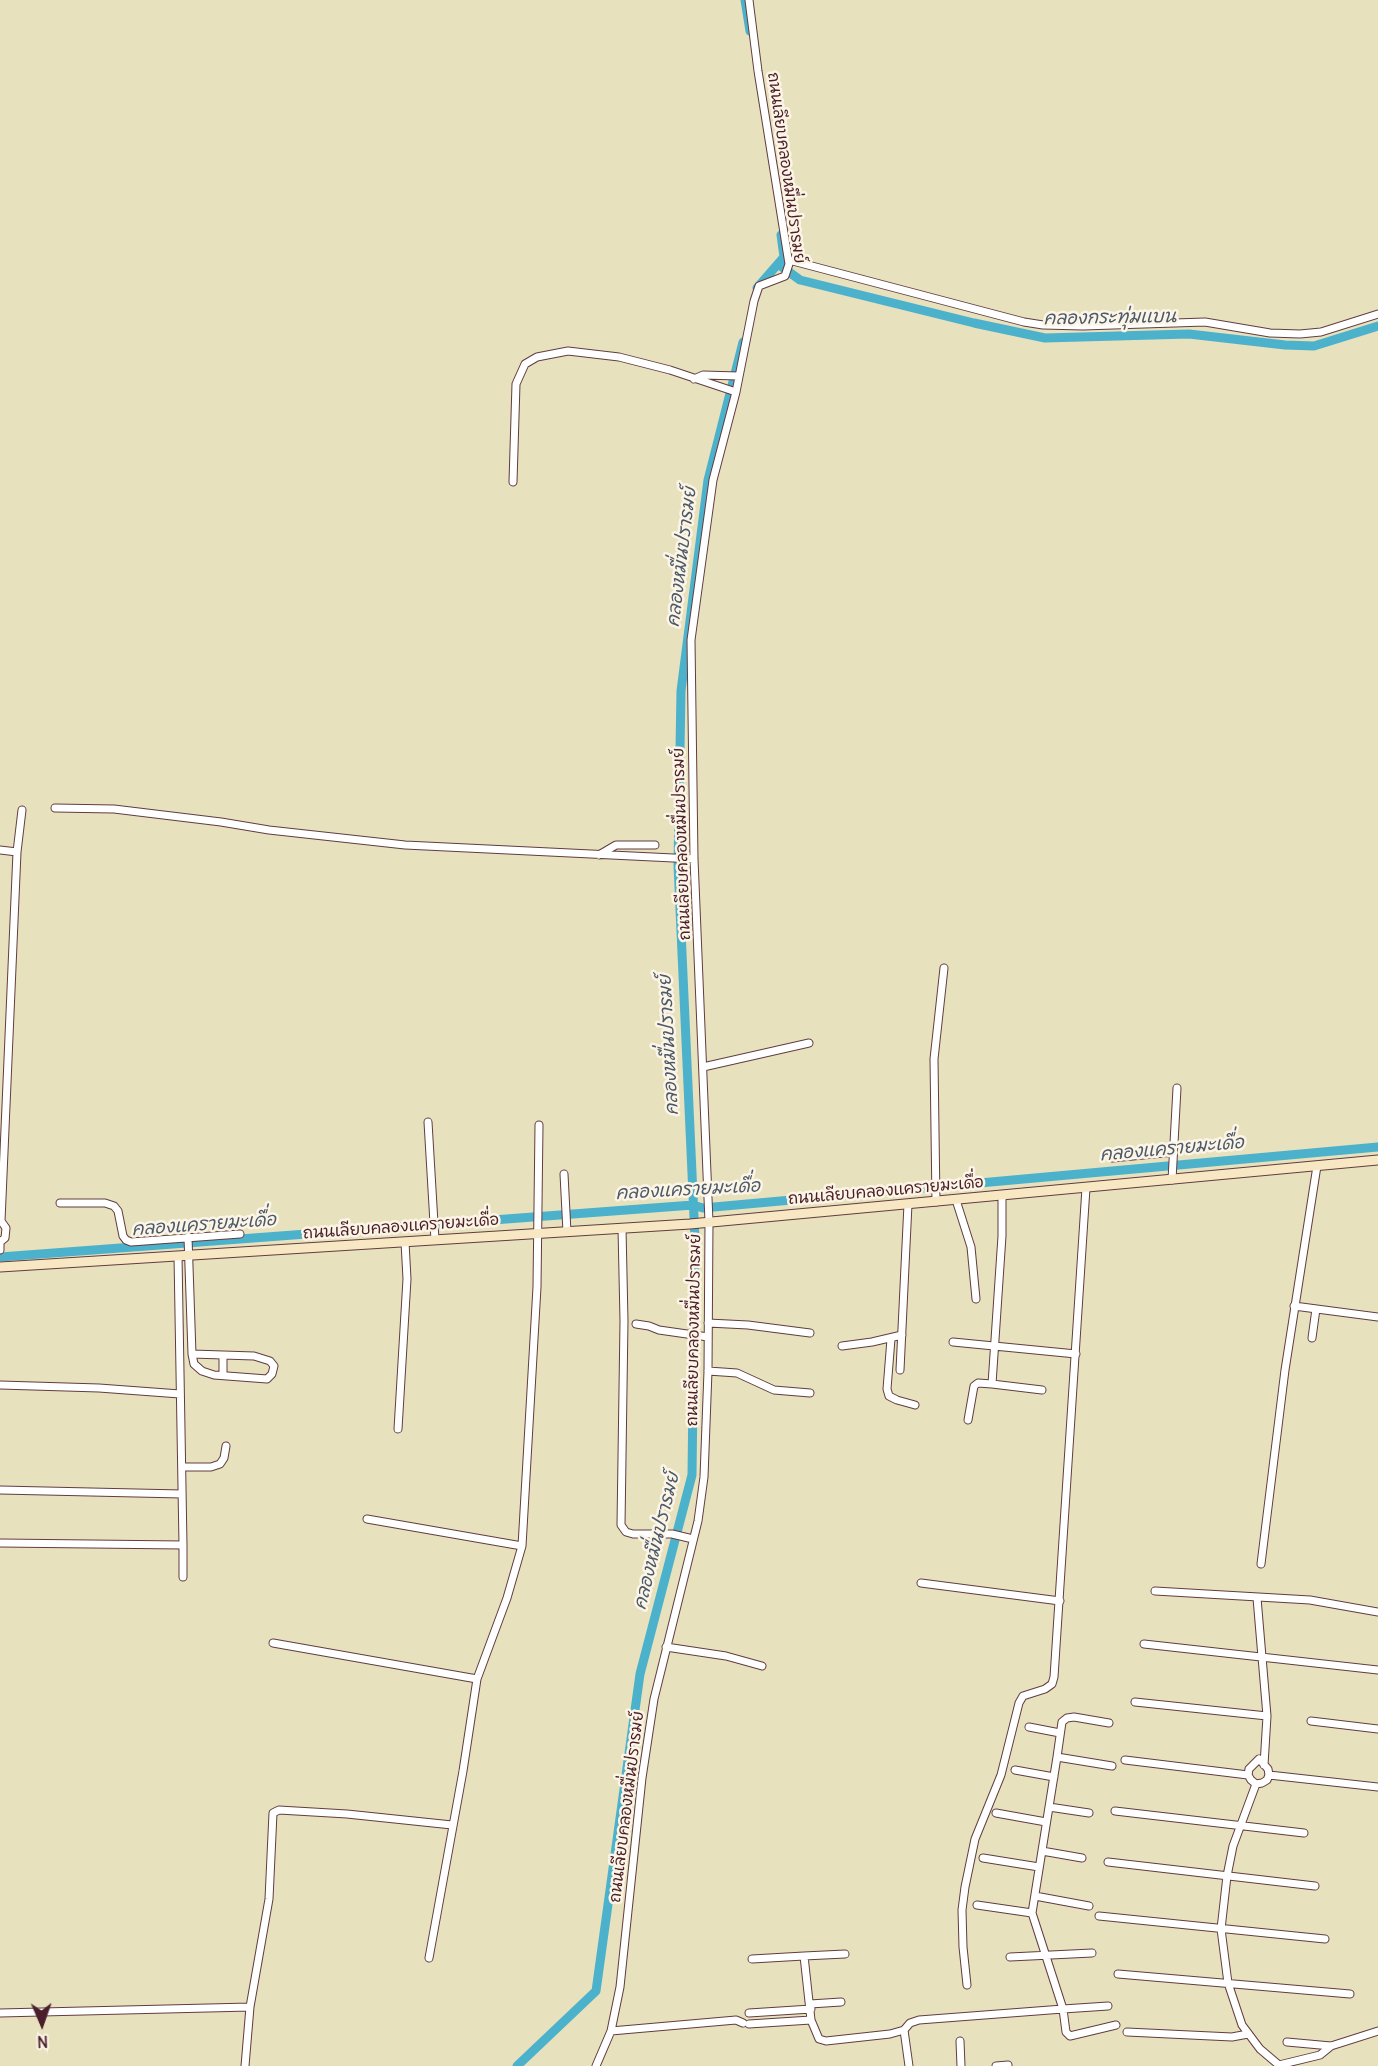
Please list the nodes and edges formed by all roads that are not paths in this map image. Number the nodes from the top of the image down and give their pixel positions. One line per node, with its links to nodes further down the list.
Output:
1 (749, 0): 2 (street, ถนนเลียบคลองหมื่นปรารมย์)
2 (788, 267): 3 (street); 4 (street, ถนนเลียบคลองหมื่นปรารมย์)
3 (1378, 314)
4 (736, 376): 5 (street); 6 (street, ถนนเลียบคลองหมื่นปรารมย์)
5 (693, 379): 6 (street); 7 (street)
6 (733, 391): 14 (street, ถนนเลียบคลองหมื่นปรารมย์)
7 (513, 482)
8 (55, 808): 13 (street)
9 (22, 810): 12 (street)
10 (655, 845): 13 (street)
11 (0, 850): 12 (street)
12 (17, 852): 34 (street)
13 (599, 855): 14 (street)
14 (687, 859): 17 (street, ถนนเลียบคลองหมื่นปรารมย์)
15 (944, 968): 29 (street)
16 (809, 1043): 17 (street)
17 (703, 1066): 33 (street, ถนนเลียบคลองหมื่นปรารมย์)
18 (1178, 1088): 21 (street)
19 (428, 1122): 39 (street)
20 (539, 1125): 38 (street)
21 (1174, 1152): 22 (street); 26 (street)
22 (1112, 1158)
23 (1378, 1161): 24 (street, ถนนเลียบคลองแครายมะเดื่อ)
24 (1317, 1166): 26 (street, ถนนเลียบคลองแครายมะเดื่อ); 48 (street)
25 (564, 1174): 35 (street)
26 (1172, 1180): 27 (street, ถนนเลียบคลองแครายมะเดื่อ)
27 (1086, 1188): 28 (street, ถนนเลียบคลองแครายมะเดื่อ); 62 (street)
28 (1002, 1196): 30 (street, ถนนเลียบคลองแครายมะเดื่อ); 60 (street)
29 (936, 1197): 30 (street, ถนนเลียบคลองแครายมะเดื่อ); 32 (street, ถนนเลียบคลองแครายมะเดื่อ)
30 (956, 1200): 47 (street)
31 (60, 1203): 40 (street)
32 (908, 1204): 33 (street, ถนนเลียบคลองแครายมะเดื่อ); 54 (street)
33 (702, 1221): 36 (street, ถนนเลียบคลองแครายมะเดื่อ); 51 (street, ถนนเลียบคลองหมื่นปรารมย์)
34 (1, 1222): 41 (street)
35 (566, 1224): 36 (street, ถนนเลียบคลองแครายมะเดื่อ); 38 (street, ถนนเลียบคลองแครายมะเดื่อ)
36 (622, 1228): 80 (street)
37 (240, 1234): 40 (street)
38 (539, 1234): 39 (street, ถนนเลียบคลองแครายมะเดื่อ); 83 (street)
39 (434, 1236): 42 (street, ถนนเลียบคลองแครายมะเดื่อ)
40 (188, 1237): 44 (street)
41 (0, 1242): 43 (street)
42 (405, 1242): 44 (street, ถนนเลียบคลองแครายมะเดื่อ); 74 (street)
43 (0, 1250)
44 (189, 1250): 45 (street, ถนนเลียบคลองแครายมะเดื่อ); 61 (street)
45 (178, 1256): 46 (street, ถนนเลียบคลองแครายมะเดื่อ); 71 (street)
46 (0, 1267)
47 (976, 1299)
48 (1294, 1306): 49 (street); 84 (street)
49 (1316, 1309): 50 (street); 56 (street)
50 (1378, 1317)
51 (708, 1323): 53 (street); 55 (street, ถนนเลียบคลองหมื่นปรารมย์)
52 (636, 1324): 55 (street)
53 (810, 1333)
54 (902, 1335): 57 (street); 64 (street)
55 (708, 1337): 65 (street, ถนนเลียบคลองหมื่นปรารมย์)
56 (1312, 1338)
57 (891, 1339): 59 (street); 72 (street)
58 (953, 1342): 60 (street)
59 (842, 1346)
60 (995, 1346): 62 (street); 67 (street)
61 (192, 1353): 63 (street); 66 (street)
62 (1076, 1354): 89 (street)
63 (224, 1355): 66 (street); 66 (street)
64 (900, 1370)
65 (708, 1371): 70 (street); 80 (street, ถนนเลียบคลองหมื่นปรารมย์)
66 (223, 1375)
67 (992, 1384): 69 (street); 73 (street)
68 (0, 1385): 71 (street)
69 (1042, 1390)
70 (810, 1393)
71 (180, 1394): 76 (street)
72 (915, 1405)
73 (968, 1420)
74 (398, 1428)
75 (226, 1446): 76 (street)
76 (182, 1467): 78 (street)
77 (0, 1490): 78 (street)
78 (182, 1494): 82 (street)
79 (367, 1519): 83 (street)
80 (693, 1539): 93 (street, ถนนเลียบคลองหมื่นปรารมย์)
81 (0, 1543): 82 (street)
82 (183, 1545): 85 (street)
83 (522, 1546): 97 (street)
84 (1261, 1564)
85 (183, 1577)
86 (921, 1583): 89 (street)
87 (1155, 1591): 88 (street)
88 (1257, 1598): 90 (street); 94 (street)
89 (1060, 1601): 146 (street)
90 (1378, 1612)
91 (273, 1643): 97 (street)
92 (1144, 1644): 94 (street)
93 (666, 1647): 95 (street); 158 (street, ถนนเลียบคลองหมื่นปรารมย์)
94 (1263, 1657): 96 (street); 99 (street)
95 (762, 1666)
96 (1378, 1670)
97 (477, 1678): 120 (street)
98 (1135, 1702): 99 (street)
99 (1267, 1716): 107 (street)
100 (1311, 1721): 103 (street)
101 (1109, 1723): 104 (street)
102 (1029, 1727): 104 (street)
103 (1378, 1729)
104 (1060, 1733): 105 (street)
105 (1057, 1757): 108 (street); 112 (street)
106 (1125, 1760): 110 (street)
107 (1264, 1765): 110 (street); 111 (street)
108 (1112, 1766)
109 (1015, 1770): 112 (street)
110 (1248, 1775): 113 (street)
111 (1269, 1775): 113 (street); 114 (street)
112 (1054, 1777): 115 (street)
113 (1256, 1784): 121 (street)
114 (1378, 1787)
115 (1049, 1807): 118 (street); 119 (street)
116 (1115, 1811): 121 (street)
117 (996, 1813): 119 (street)
118 (1089, 1813)
119 (1046, 1822): 123 (street)
120 (452, 1825): 142 (street); 151 (street)
121 (1240, 1826): 122 (street); 128 (street)
122 (1304, 1833)
123 (1042, 1851): 125 (street); 127 (street)
124 (983, 1858): 127 (street)
125 (1082, 1858)
126 (1108, 1862): 128 (street)
127 (1039, 1868): 130 (street)
128 (1227, 1876): 129 (street); 135 (street)
129 (1315, 1886)
130 (1035, 1896): 132 (street); 133 (street)
131 (977, 1905): 133 (street)
132 (1089, 1906)
133 (1032, 1913): 139 (street)
134 (1099, 1916): 135 (street)
135 (1221, 1929): 136 (street); 145 (street)
136 (1325, 1939)
137 (1092, 1953): 139 (street)
138 (845, 1954): 140 (street)
139 (1045, 1954): 141 (street); 152 (street)
140 (804, 1956): 143 (street); 149 (street)
141 (1010, 1957)
142 (429, 1958)
143 (752, 1959)
144 (1118, 1974): 145 (street)
145 (1228, 1983): 147 (street); 161 (street)
146 (967, 1985)
147 (1350, 1994)
148 (841, 2002): 149 (street)
149 (810, 2006): 154 (street); 155 (street)
150 (1108, 2006): 152 (street)
151 (250, 2007): 153 (street); 166 (street)
152 (1063, 2009): 156 (street); 157 (street)
153 (0, 2013)
154 (747, 2019): 155 (street); 158 (street)
155 (811, 2020): 157 (street)
156 (1116, 2025)
157 (904, 2030): 168 (street)
158 (611, 2031): 167 (street, ถนนเลียบคลองหมื่นปรารมย์)
159 (1378, 2031): 164 (street)
160 (1127, 2032): 161 (street)
161 (1248, 2034): 171 (street)
162 (960, 2041): 169 (street)
163 (1287, 2042): 164 (street)
164 (1331, 2046): 171 (street)
165 (1008, 2065): 170 (street)
166 (245, 2066)
167 (597, 2066)
168 (909, 2066)
169 (962, 2066)
170 (996, 2066)
171 (1280, 2066)

